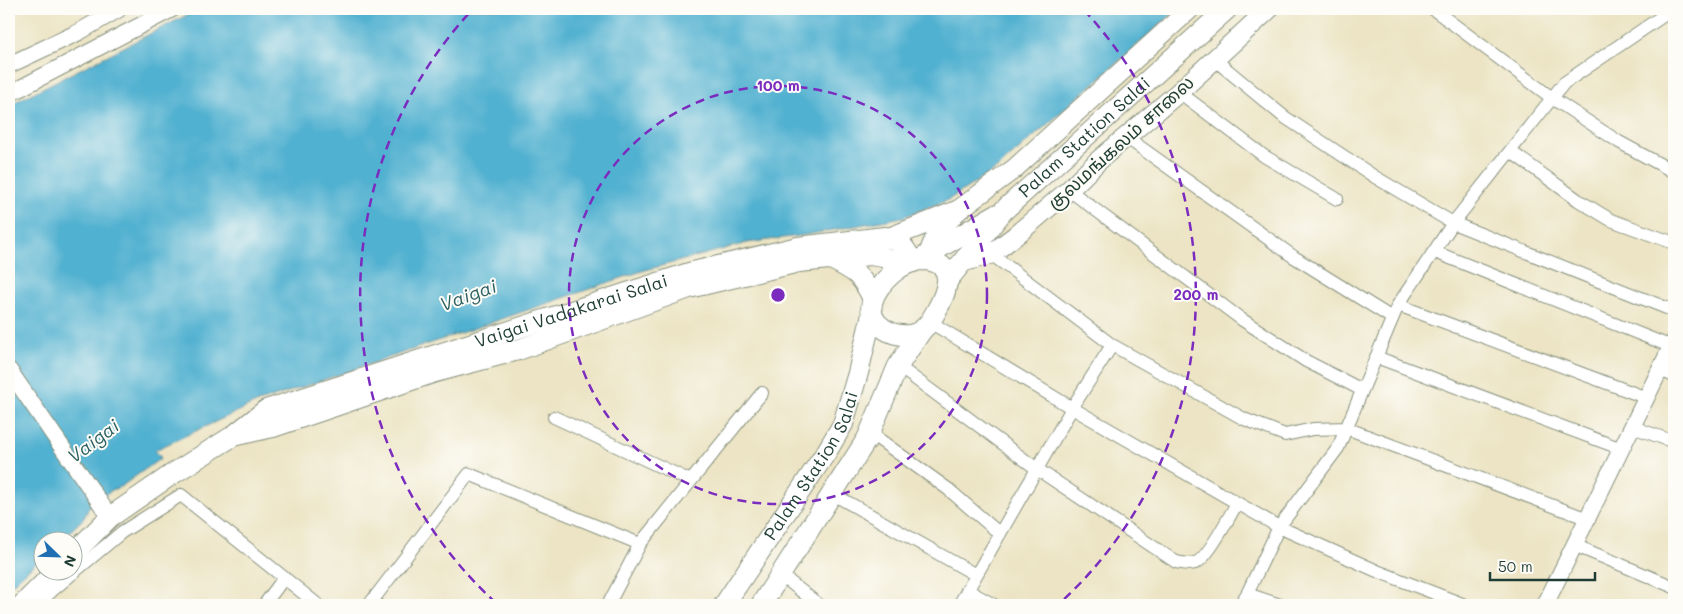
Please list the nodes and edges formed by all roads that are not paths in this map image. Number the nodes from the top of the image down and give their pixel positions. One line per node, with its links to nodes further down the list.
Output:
1 (119, 9): 9 (street)
2 (172, 9): 11 (street)
3 (1190, 9): 18 (main road)
4 (1227, 9): 19 (main road, Palam Station Salai)
5 (1269, 9): 8 (main road, குலமங்கலம் சாலை)
6 (1434, 9): 12 (street)
7 (1674, 9): 12 (street)
8 (1214, 59): 10 (main road, குலமங்கலம் சாலை); 20 (street)
9 (9, 64)
10 (1179, 92): 13 (main road, குலமங்கலம் சாலை); 17 (street)
11 (9, 94)
12 (1552, 98): 14 (street); 15 (street)
13 (1126, 137): 16 (main road, குலமங்கலம் சாலை); 32 (street)
14 (1510, 151): 20 (street); 22 (street)
15 (1674, 172)
16 (1069, 190): 24 (main road, குலமங்கலம் சாலை); 40 (street)
17 (1337, 199)
18 (957, 211): 21 (main road, Vaigai Vadakarai Salai); 26 (main road)
19 (1003, 211): 26 (main road, Palam Station Salai); 27 (main road, Palam Station Salai)
20 (1454, 223): 23 (street); 31 (street)
21 (889, 238): 26 (main road); 48 (main road, Vaigai Vadakarai Salai)
22 (1674, 243)
23 (1435, 252): 29 (street); 34 (street)
24 (991, 254): 27 (main road, குலமங்கலம் சாலை); 35 (street)
25 (831, 259): 26 (main road, Vaigai Vadakarai Salai); 30 (main road); 48 (main road, Vaigai Vadakarai Salai)
26 (916, 260): 28 (main road); 30 (main road)
27 (963, 262): 28 (main road, Palam Station Salai)
28 (948, 280): 33 (main road)
29 (1398, 305): 32 (street); 42 (street)
30 (872, 306): 33 (main road); 74 (main road, Palam Station Salai)
31 (1674, 311)
32 (1392, 318): 36 (street)
33 (926, 326): 37 (main road, Palam Station Salai); 43 (street)
34 (1673, 344): 39 (street)
35 (1112, 345): 43 (street); 46 (street)
36 (1376, 358): 40 (street); 50 (street)
37 (898, 366): 47 (main road, Palam Station Salai); 51 (street)
38 (9, 370): 55 (street)
39 (1667, 373): 42 (street)
40 (1362, 390): 46 (street)
41 (762, 394): 52 (street)
42 (1646, 398): 45 (street)
43 (1072, 408): 51 (street); 54 (street)
44 (554, 417): 52 (street)
45 (1633, 427): 49 (street); 50 (street)
46 (1346, 428): 56 (street); 57 (street)
47 (870, 433): 53 (main road, Palam Station Salai); 58 (street)
48 (226, 441): 55 (main road, Vaigai Vadakarai Salai)
49 (1674, 442)
50 (1622, 448): 56 (street)
51 (1037, 469): 54 (street); 58 (street)
52 (691, 481): 60 (street)
53 (833, 494): 62 (main road, Palam Station Salai); 63 (street)
54 (1237, 503): 57 (street)
55 (106, 510): 59 (main road, Vaigai Vadakarai Salai)
56 (1588, 519): 61 (street)
57 (1279, 527): 68 (street); 81 (street)
58 (1000, 534): 63 (street)
59 (82, 541)
60 (640, 544): 72 (street); 73 (street)
61 (1574, 545): 66 (street); 82 (street)
62 (781, 575): 75 (main road, Palam Station Salai); 76 (street)
63 (976, 575): 67 (street)
64 (284, 578): 69 (street); 70 (street); 71 (street)
65 (47, 582): 69 (main road)
66 (1674, 587)
67 (967, 590): 77 (street); 78 (street)
68 (1247, 594): 79 (street); 80 (street)
69 (28, 604)
70 (264, 605)
71 (318, 605)
72 (369, 605)
73 (608, 605)
74 (724, 605)
75 (761, 605)
76 (819, 605)
77 (959, 605)
78 (994, 605)
79 (1239, 605)
80 (1280, 605)
81 (1465, 605)
82 (1545, 605)

